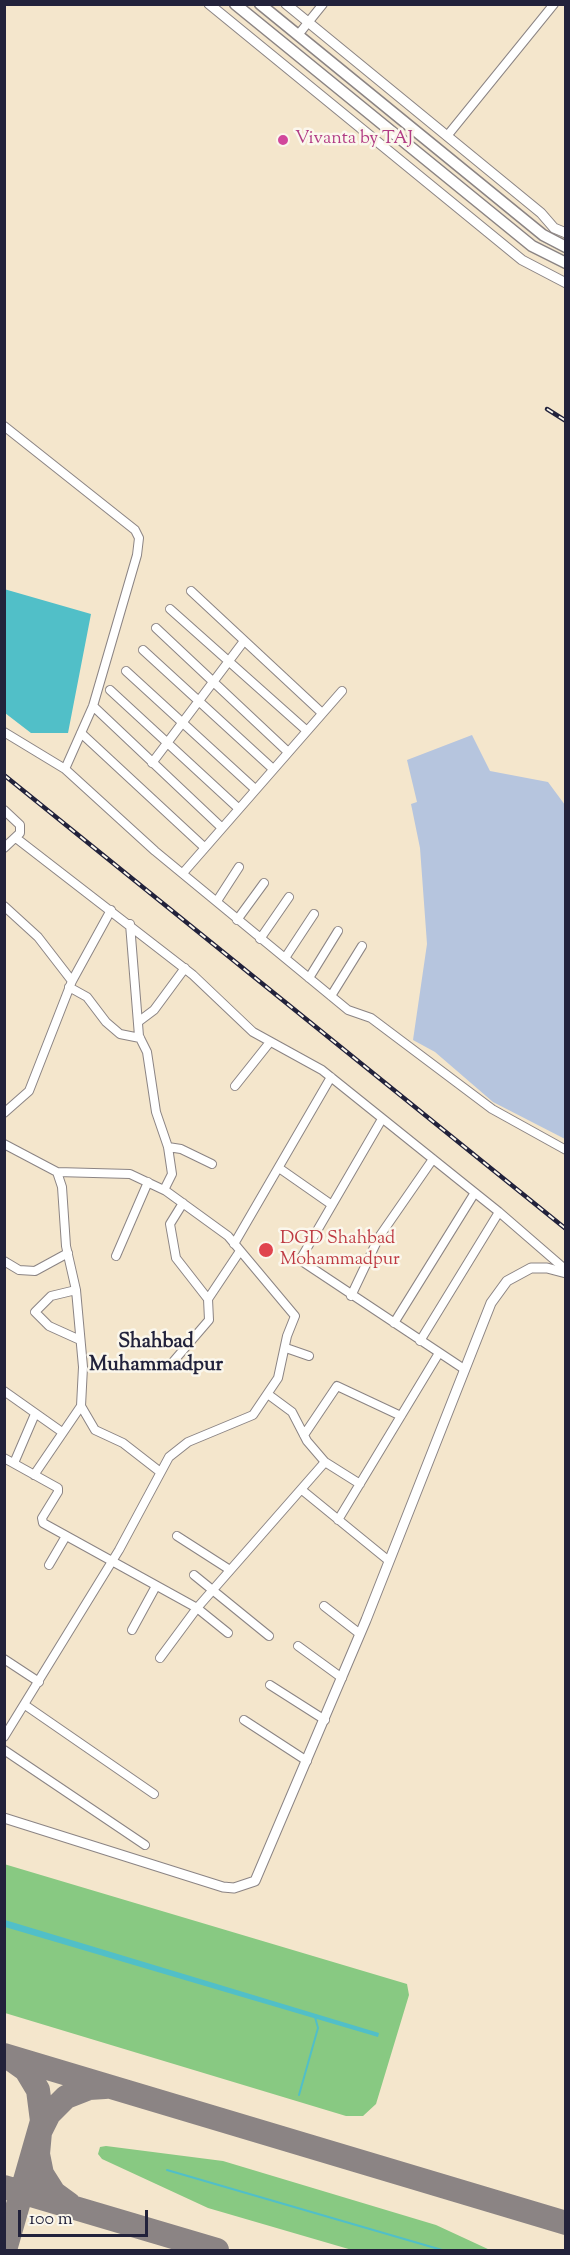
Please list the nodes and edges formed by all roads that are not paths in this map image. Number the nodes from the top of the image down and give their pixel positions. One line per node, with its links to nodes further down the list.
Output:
1 (209, 4): 13 (street)
2 (235, 4): 12 (main road)
3 (260, 4): 8 (main road)
4 (286, 4): 7 (street)
5 (323, 4): 7 (street)
6 (554, 4): 9 (street)
7 (308, 23): 8 (street); 9 (street)
8 (298, 35): 11 (main road)
9 (447, 136): 10 (street)
10 (566, 234)
11 (566, 248)
12 (566, 263)
13 (566, 283)
14 (4, 426): 26 (street)
15 (191, 591): 18 (street)
16 (170, 609): 20 (street)
17 (156, 628): 22 (street)
18 (244, 641): 20 (street); 27 (street)
19 (142, 650): 25 (street)
20 (230, 660): 22 (street); 29 (street)
21 (126, 671): 28 (street)
22 (214, 682): 25 (street); 33 (street)
23 (110, 690): 32 (street)
24 (342, 691): 27 (street)
25 (200, 703): 28 (street); 36 (street)
26 (93, 706): 31 (street); 34 (street)
27 (322, 713): 29 (street)
28 (183, 724): 32 (street); 37 (street)
29 (307, 730): 33 (street)
30 (4, 732): 35 (street)
31 (81, 733): 35 (street); 42 (street)
32 (167, 744): 34 (street); 38 (street)
33 (288, 752): 36 (street)
34 (152, 763): 40 (street)
35 (65, 769): 45 (street)
36 (273, 769): 37 (street)
37 (255, 789): 38 (street)
38 (238, 808): 40 (street)
39 (4, 810): 41 (street)
40 (221, 827): 42 (street)
41 (16, 838): 43 (street); 50 (street)
42 (204, 847): 45 (street)
43 (4, 848)
44 (239, 867): 48 (street)
45 (188, 877): 48 (street)
46 (264, 883): 52 (street)
47 (289, 897): 55 (street)
48 (217, 901): 52 (street)
49 (4, 906): 60 (street)
50 (111, 910): 53 (street); 60 (street)
51 (314, 914): 57 (street)
52 (237, 920): 55 (street)
53 (130, 924): 58 (street); 62 (street)
54 (338, 931): 59 (street)
55 (260, 939): 57 (street)
56 (363, 946): 61 (street)
57 (285, 958): 59 (street)
58 (185, 968): 62 (street); 64 (street)
59 (309, 978): 61 (street)
60 (70, 984): 63 (street); 67 (street)
61 (331, 996): 71 (street)
62 (138, 1022): 63 (street)
63 (140, 1038): 70 (street)
64 (270, 1042): 65 (street); 66 (street)
65 (331, 1077): 68 (street); 74 (street)
66 (235, 1086)
67 (4, 1113)
68 (382, 1119): 72 (street); 80 (street)
69 (4, 1144): 75 (street)
70 (168, 1147): 73 (street); 77 (street)
71 (566, 1150)
72 (433, 1159): 78 (street); 88 (street)
73 (212, 1164)
74 (279, 1168): 80 (street); 82 (street)
75 (57, 1172): 76 (street); 83 (street)
76 (148, 1182): 77 (street); 84 (street)
77 (164, 1190): 79 (street)
78 (474, 1194): 81 (street); 90 (street)
79 (183, 1203): 82 (street); 89 (street)
80 (332, 1205): 88 (street)
81 (499, 1212): 86 (street); 92 (street)
82 (237, 1247): 89 (street); 93 (street)
83 (68, 1253): 85 (street); 87 (street)
84 (116, 1256)
85 (4, 1261)
86 (566, 1272): 97 (street)
87 (76, 1290): 91 (street); 91 (street)
88 (351, 1296): 90 (street)
89 (208, 1299): 96 (street)
90 (394, 1323): 92 (street)
91 (80, 1340): 100 (street)
92 (420, 1341): 94 (street)
93 (286, 1348): 95 (street); 99 (street)
94 (439, 1353): 97 (street); 102 (street)
95 (309, 1356)
96 (172, 1363)
97 (464, 1370): 115 (street)
98 (4, 1391): 101 (street)
99 (269, 1395): 104 (street); 108 (street)
100 (81, 1406): 103 (street); 108 (street)
101 (35, 1414): 103 (street); 107 (street)
102 (401, 1416): 104 (street); 110 (street)
103 (62, 1432): 109 (street)
104 (304, 1435): 106 (street)
105 (4, 1458): 107 (street)
106 (325, 1462): 110 (street); 111 (street)
107 (14, 1463): 109 (street)
108 (159, 1471): 116 (street)
109 (34, 1475): 113 (street)
110 (360, 1484): 112 (street)
111 (302, 1490): 112 (street); 118 (street)
112 (338, 1520): 115 (street)
113 (66, 1536): 116 (street); 117 (street)
114 (177, 1536): 118 (street)
115 (389, 1561): 126 (street)
116 (112, 1562): 120 (street); 132 (street)
117 (49, 1565)
118 (230, 1570): 121 (street)
119 (194, 1575): 121 (street)
120 (156, 1586): 123 (street); 124 (street)
121 (213, 1590): 123 (street); 127 (street)
122 (324, 1606): 126 (street)
123 (197, 1608): 125 (street); 129 (street)
124 (132, 1630)
125 (228, 1633)
126 (360, 1634): 131 (street)
127 (269, 1636)
128 (298, 1646): 131 (street)
129 (160, 1658)
130 (4, 1659): 132 (street)
131 (342, 1678): 136 (street)
132 (39, 1682): 134 (street)
133 (270, 1685): 136 (street)
134 (25, 1705): 137 (street); 140 (street)
135 (244, 1720): 139 (street)
136 (325, 1720): 139 (street)
137 (4, 1737)
138 (4, 1750): 142 (street)
139 (307, 1761): 141 (street)
140 (154, 1794)
141 (4, 1818)
142 (145, 1845)

